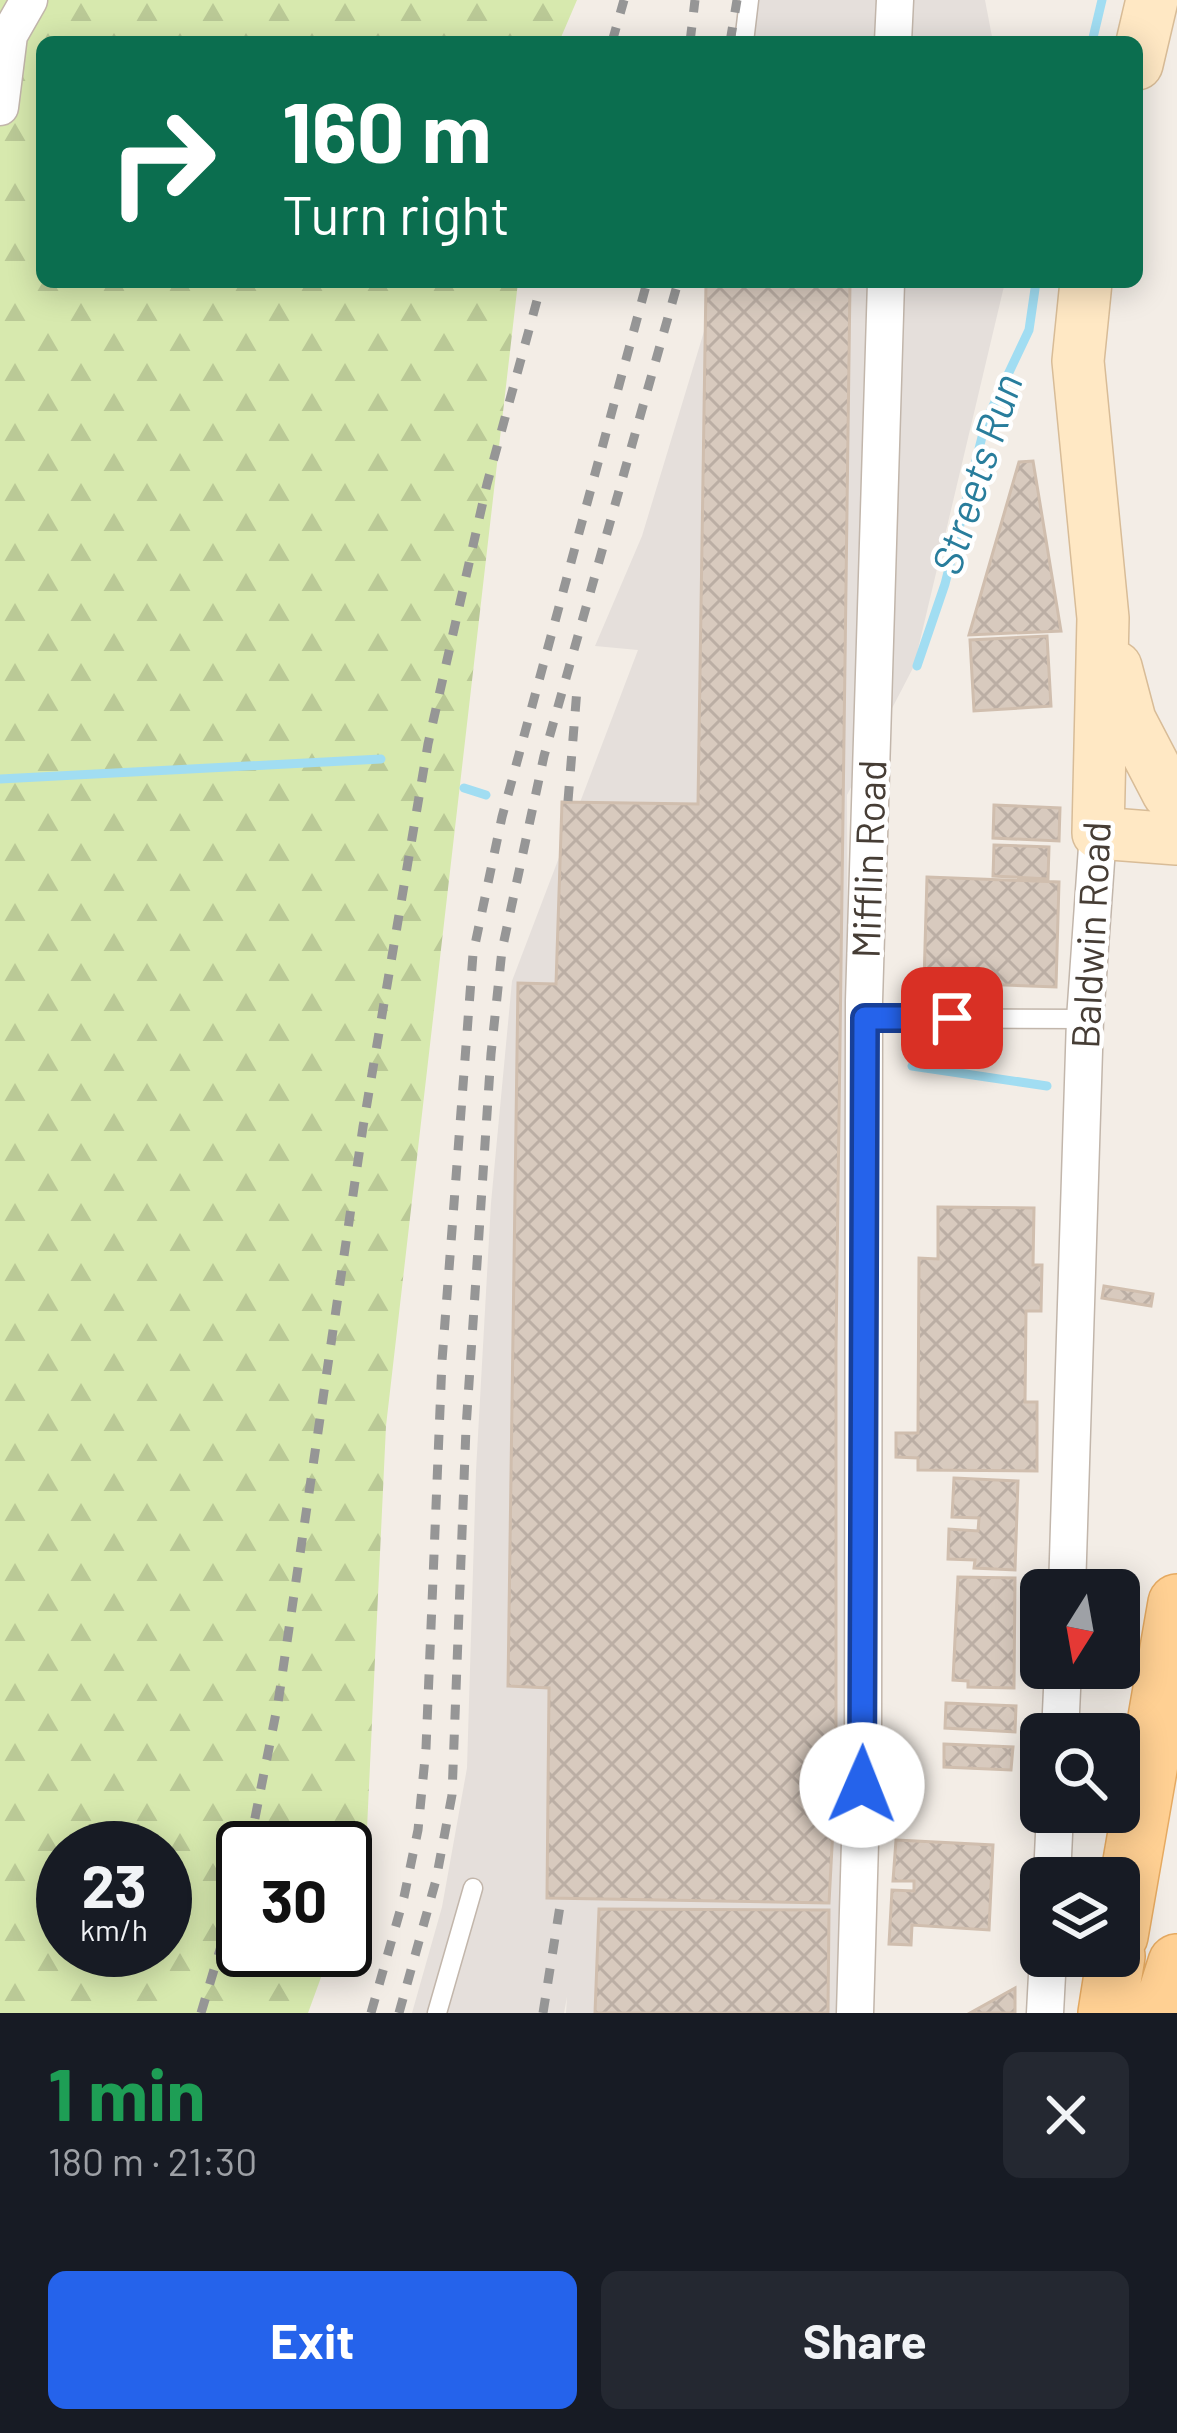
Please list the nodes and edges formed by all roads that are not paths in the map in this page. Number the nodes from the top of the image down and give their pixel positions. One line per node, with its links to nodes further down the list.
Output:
1 (29, 0): 8 (street)
2 (749, 0): 5 (lane)
3 (895, 0): 6 (street)
4 (1152, 0): 7 (main road)
5 (744, 36)
6 (893, 36)
7 (1143, 38)
8 (0, 107)
9 (886, 288): 15 (street, Mifflin Road)
10 (1084, 288): 11 (main road, Baldwin Road)
11 (1102, 618): 12 (main road); 13 (main road, Baldwin Road)
12 (1177, 801)
13 (1098, 833): 14 (main road); 16 (street, Baldwin Road)
14 (1177, 838)
15 (865, 1018): 16 (lane); 25 (street, Mifflin Road)
16 (1085, 1019): 17 (street, Baldwin Road)
17 (1068, 1569)
18 (1177, 1603): 19 (main road)
19 (1133, 1857)
20 (473, 1888): 24 (lane)
21 (1177, 1964): 28 (main road)
22 (1047, 1977): 26 (street)
23 (1113, 1977): 27 (main road)
24 (436, 2013)
25 (855, 2013)
26 (1045, 2013)
27 (1107, 2013)
28 (1161, 2013)

